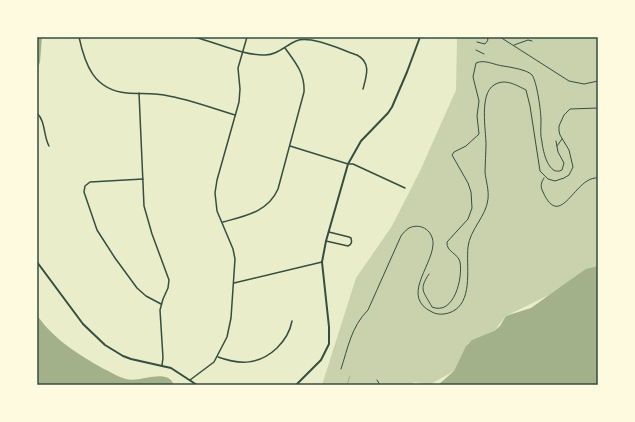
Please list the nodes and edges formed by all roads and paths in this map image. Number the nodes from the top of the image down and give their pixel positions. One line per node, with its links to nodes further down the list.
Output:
1 (79, 37): 16 (street)
2 (194, 37): 12 (street)
3 (247, 37): 12 (street)
4 (420, 37): 25 (street)
5 (487, 37): 8 (path)
6 (500, 37): 9 (path)
7 (532, 41): 9 (path)
8 (477, 42)
9 (513, 45): 14 (path)
10 (285, 48): 12 (street); 15 (street); 23 (street)
11 (476, 50): 13 (path)
12 (242, 52): 19 (street)
13 (484, 54)
14 (598, 81)
15 (362, 89)
16 (139, 93): 19 (street); 28 (street)
17 (598, 108): 20 (path)
18 (37, 112): 22 (street)
19 (235, 115): 30 (street)
20 (562, 138): 24 (path); 26 (path)
21 (556, 141): 24 (path)
22 (49, 146)
23 (290, 146): 25 (street); 30 (street)
24 (557, 147): 38 (path)
25 (348, 164): 29 (street); 31 (street)
26 (545, 177): 27 (path); 36 (path)
27 (598, 178)
28 (143, 179): 39 (street); 39 (street)
29 (405, 188)
30 (222, 222): 37 (street)
31 (329, 232): 32 (street); 32 (street)
32 (326, 241): 34 (street)
33 (37, 262): 42 (street)
34 (322, 262): 37 (street); 47 (street)
35 (429, 274): 38 (path)
36 (420, 283): 38 (path); 43 (path)
37 (234, 284): 41 (street)
38 (422, 286)
39 (161, 304): 42 (street)
40 (292, 321): 41 (street)
41 (218, 357): 44 (street)
42 (162, 365): 44 (street)
43 (341, 369)
44 (190, 380): 46 (street)
45 (377, 380): 48 (lane)
46 (197, 385)
47 (296, 385)
48 (380, 385)

